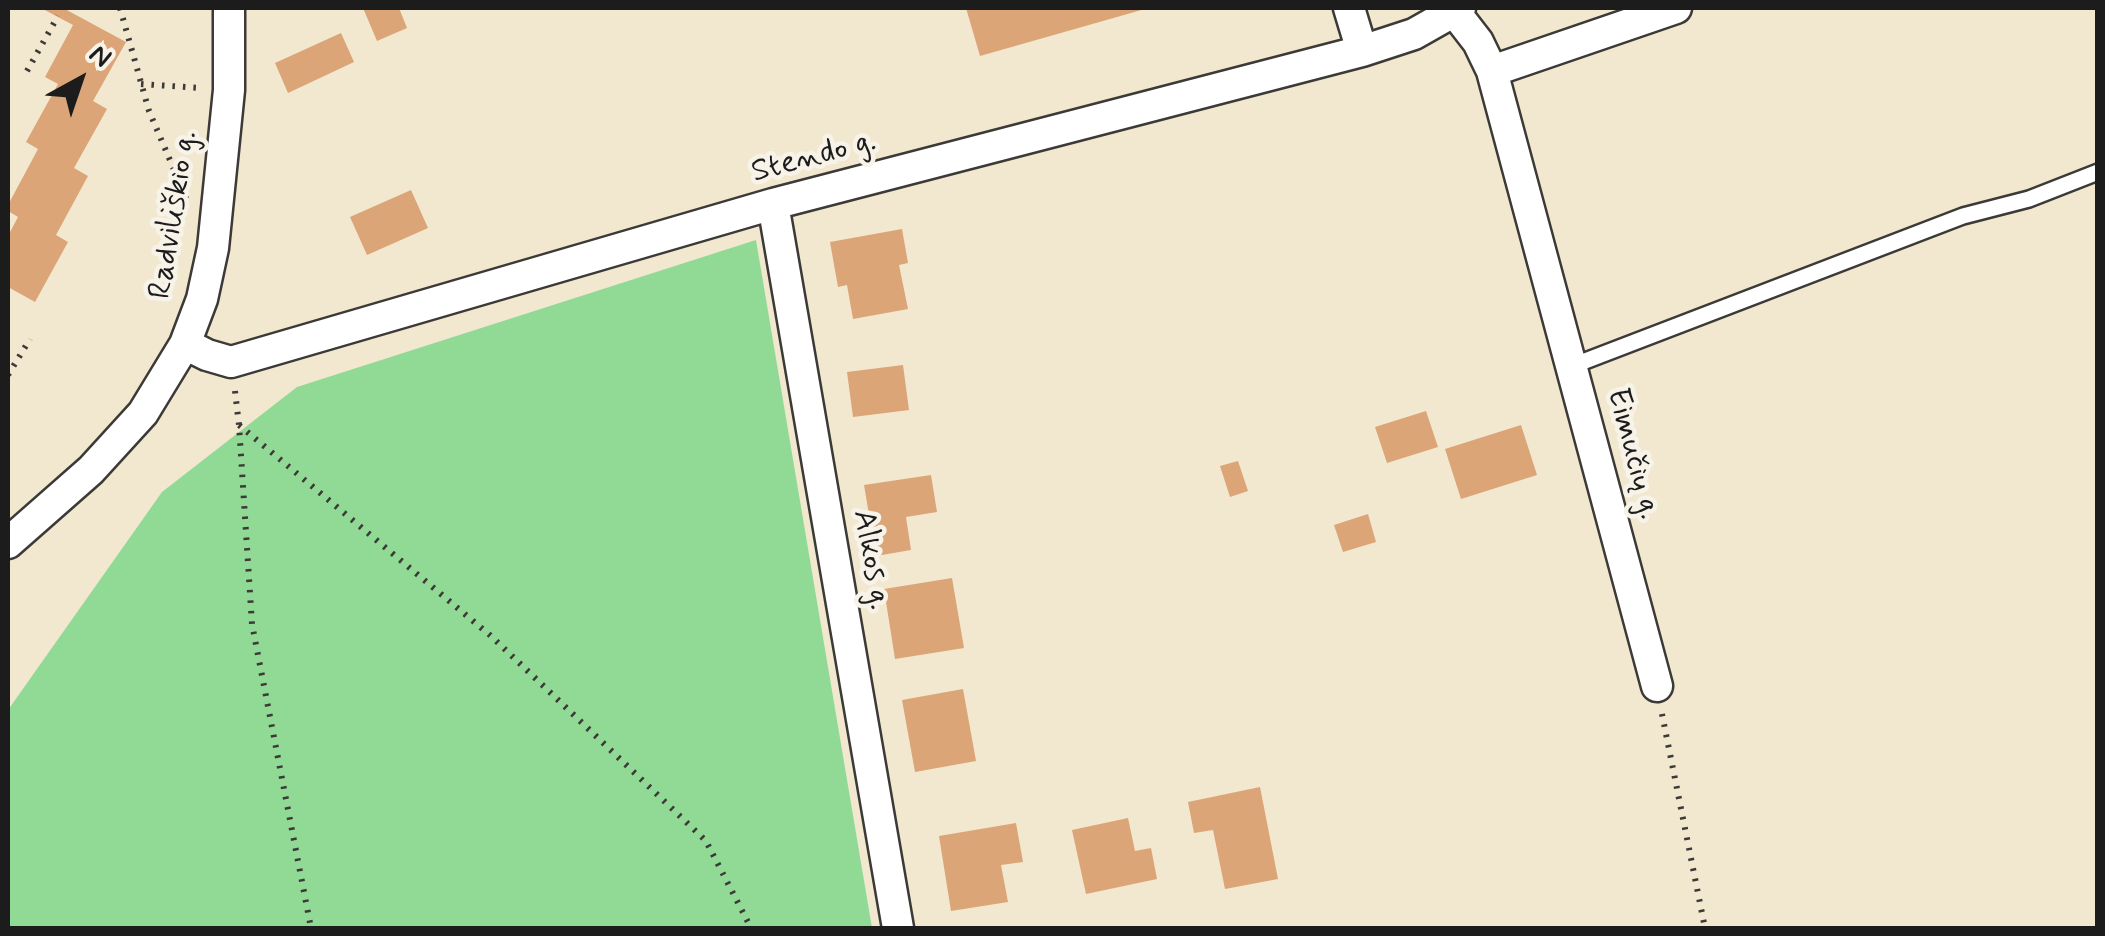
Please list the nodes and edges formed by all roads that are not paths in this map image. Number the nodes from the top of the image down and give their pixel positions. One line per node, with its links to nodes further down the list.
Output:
1 (229, 8): 9 (street, Radviliškio g.)
2 (1349, 8): 5 (street)
3 (1676, 8): 6 (street)
4 (1457, 10): 5 (street, Stendo g.); 6 (street, Eimučių g.)
5 (1362, 51): 8 (street, Stendo g.)
6 (1492, 71): 10 (street, Eimučių g.)
7 (2098, 172): 10 (lane)
8 (773, 204): 9 (street, Stendo g.); 13 (street, Alkos g.)
9 (184, 344): 11 (street, Radviliškio g.)
10 (1572, 366): 12 (street, Eimučių g.)
11 (8, 543)
12 (1657, 686)
13 (898, 928)

